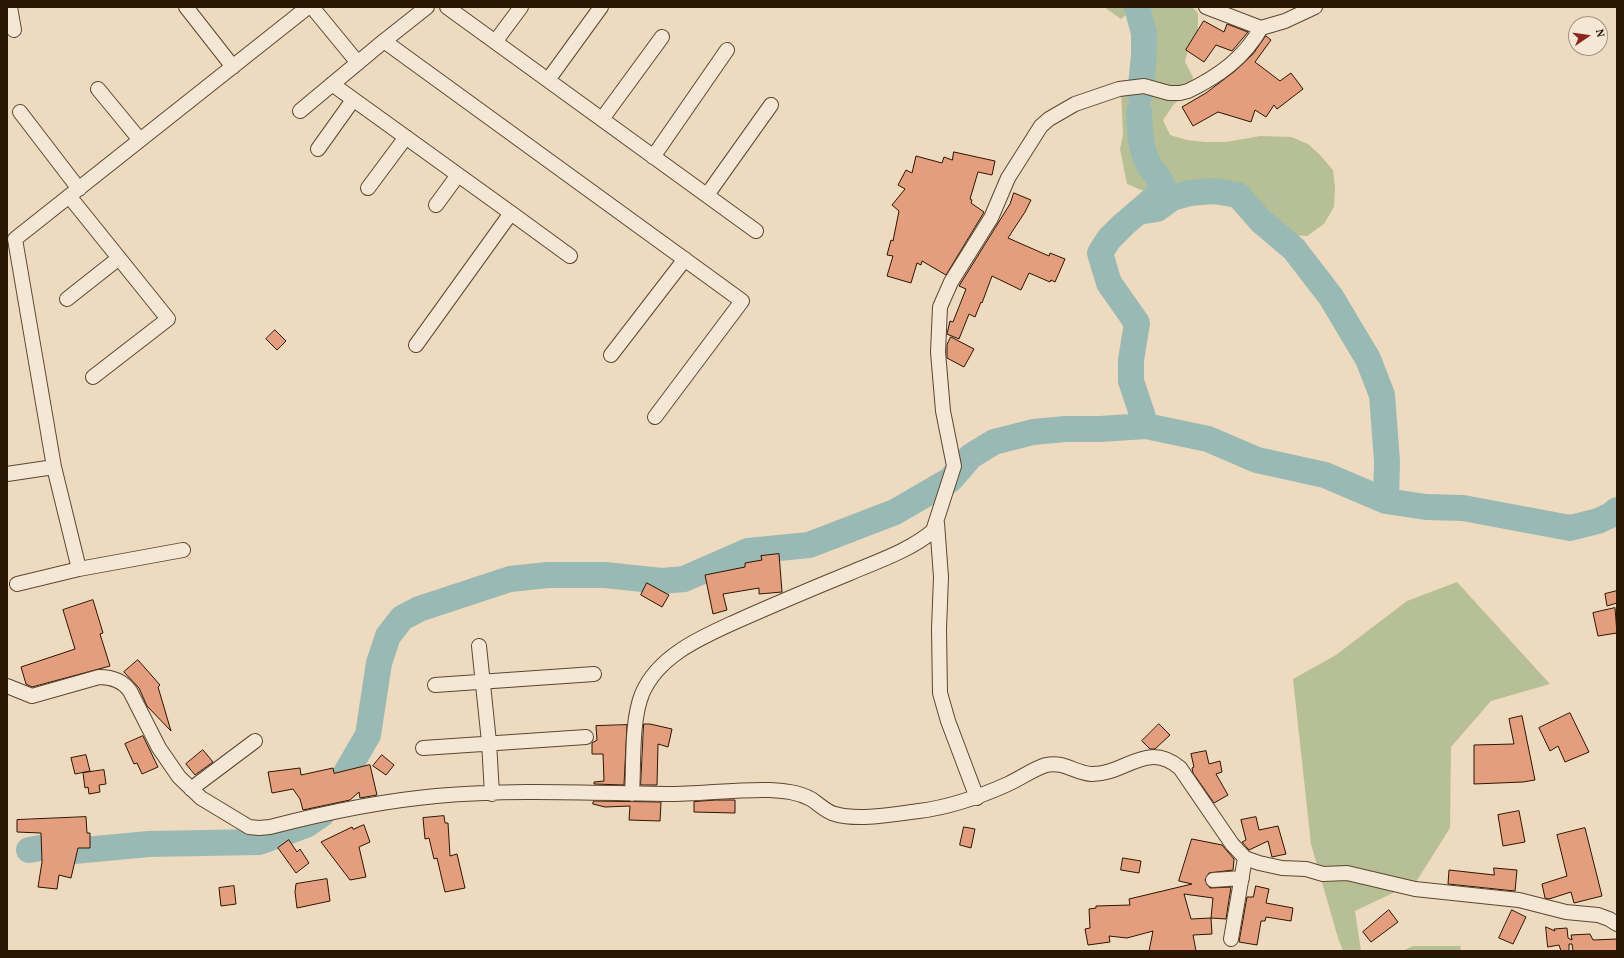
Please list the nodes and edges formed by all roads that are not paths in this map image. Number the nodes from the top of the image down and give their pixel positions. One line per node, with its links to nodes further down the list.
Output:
1 (10, 7): 12 (street)
2 (186, 7): 18 (street)
3 (308, 7): 18 (street)
4 (312, 7): 17 (street)
5 (427, 7): 14 (street)
6 (447, 7): 15 (street)
7 (521, 7): 15 (street)
8 (601, 7): 19 (street)
9 (1206, 7): 11 (street)
10 (1315, 7): 11 (street)
11 (1261, 28): 49 (street)
12 (14, 30)
13 (662, 37): 26 (street)
14 (384, 41): 17 (street); 41 (street)
15 (495, 42): 19 (street)
16 (727, 50): 30 (street)
17 (358, 63): 20 (street)
18 (233, 67): 28 (street)
19 (548, 80): 26 (street)
20 (332, 84): 22 (street); 24 (street)
21 (98, 89): 28 (street)
22 (353, 100): 27 (street); 29 (street)
23 (771, 106): 34 (street)
24 (300, 111)
25 (20, 112): 33 (street)
26 (602, 119): 30 (street)
27 (406, 137): 31 (street); 32 (street)
28 (140, 140): 33 (street)
29 (318, 148)
30 (653, 156): 34 (street)
31 (458, 175): 35 (street); 36 (street)
32 (368, 188)
33 (74, 192): 38 (street); 40 (street)
34 (707, 195): 37 (street)
35 (436, 205)
36 (511, 213): 39 (street); 43 (street)
37 (756, 231)
38 (11, 233): 47 (street)
39 (570, 256)
40 (119, 258): 42 (street); 45 (street)
41 (684, 259): 44 (street); 46 (street)
42 (67, 299)
43 (416, 345)
44 (611, 355)
45 (93, 377)
46 (655, 417)
47 (54, 467): 48 (street); 51 (street)
48 (7, 474)
49 (937, 523): 64 (street); 65 (street)
50 (183, 550): 51 (street)
51 (79, 569): 52 (street)
52 (17, 584)
53 (479, 646): 55 (street)
54 (594, 674): 55 (street)
55 (481, 680): 56 (street); 60 (street)
56 (435, 685)
57 (7, 686): 62 (street)
58 (586, 736): 60 (street)
59 (255, 741): 62 (street)
60 (489, 742): 61 (street); 63 (street)
61 (423, 748)
62 (191, 789): 63 (street)
63 (492, 794): 64 (street)
64 (632, 794): 65 (street)
65 (977, 798): 66 (street)
66 (1245, 858): 67 (street); 69 (street)
67 (1242, 878): 68 (street); 70 (street)
68 (1213, 880)
69 (1617, 924)
70 (1231, 939)

